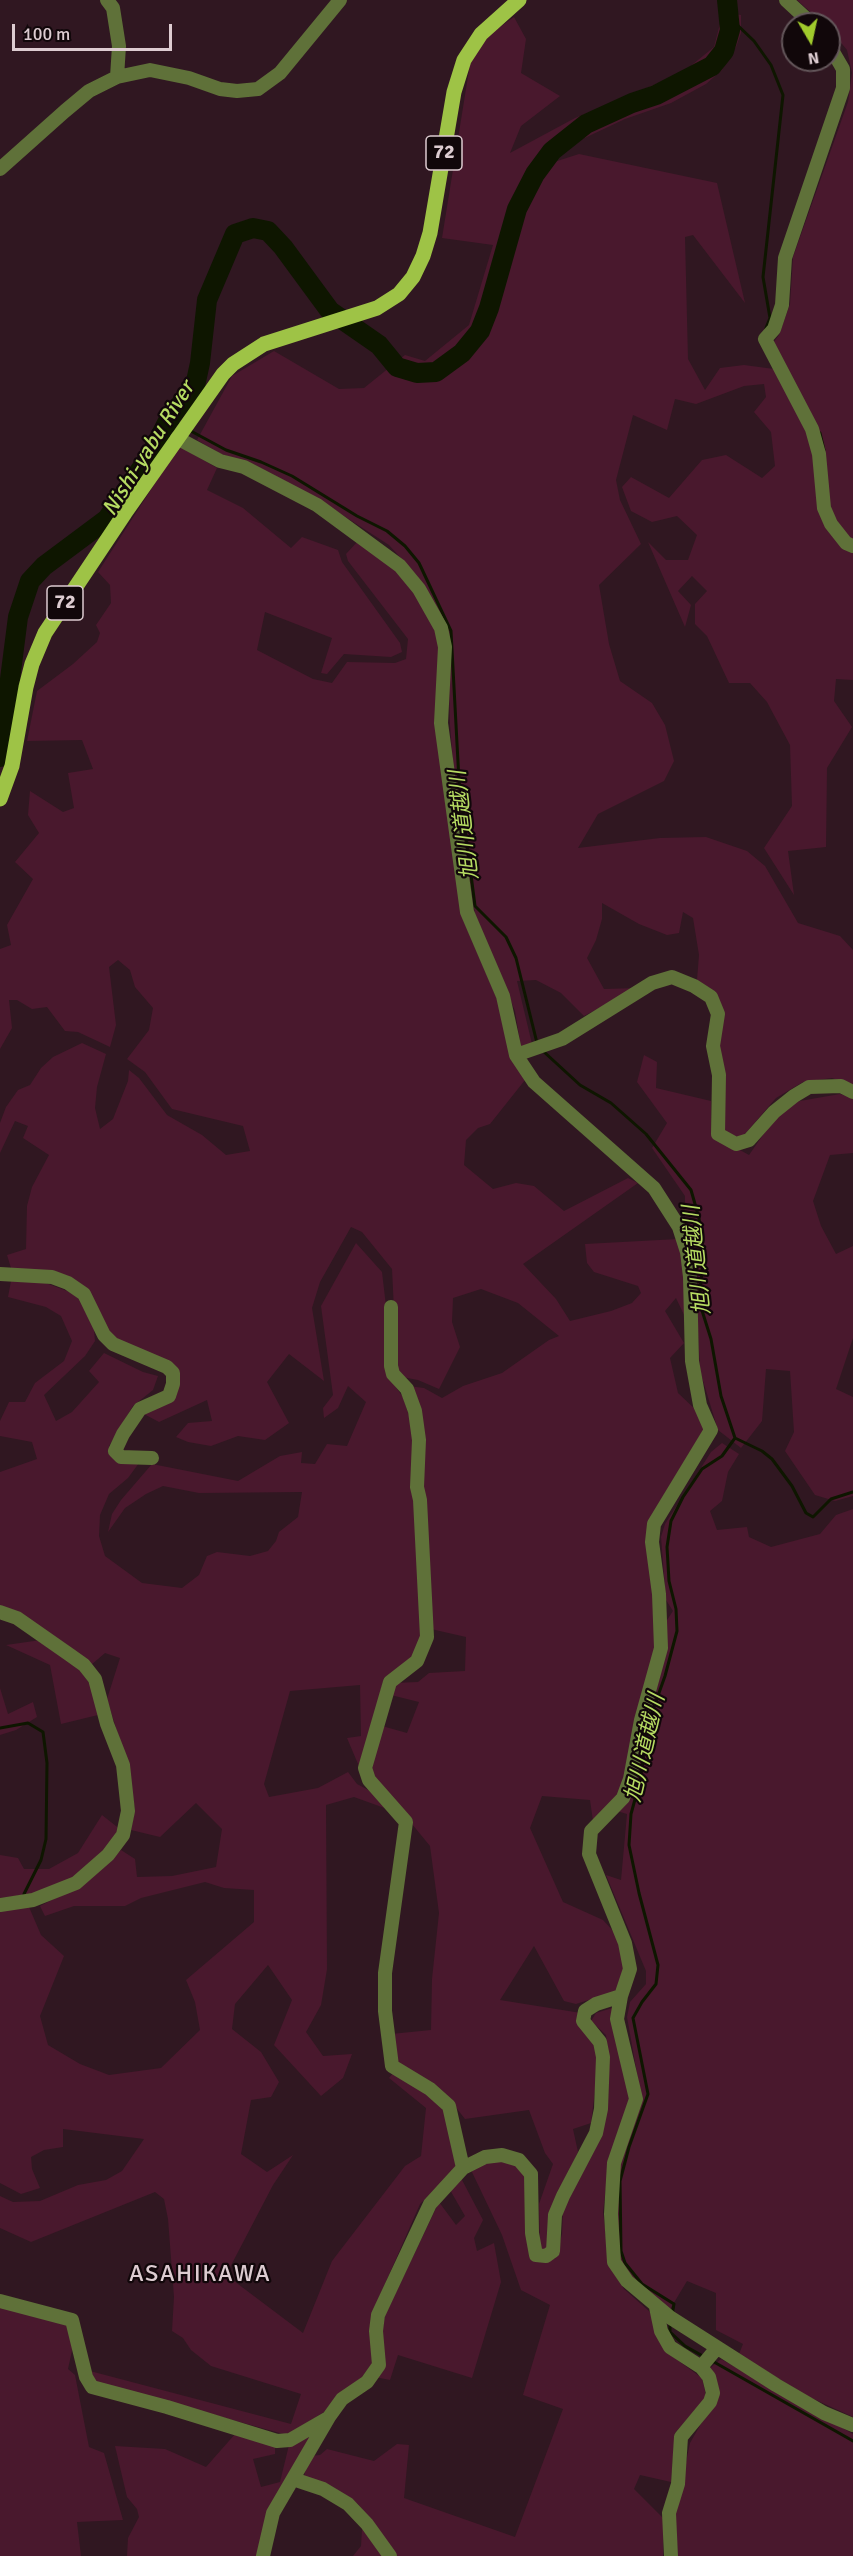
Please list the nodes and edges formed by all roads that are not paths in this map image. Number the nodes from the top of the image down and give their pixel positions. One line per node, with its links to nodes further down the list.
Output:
1 (107, 0): 7 (street)
2 (340, 0): 7 (street)
3 (519, 0): 9 (main road, 72)
4 (786, 0): 5 (street)
5 (799, 12)
6 (841, 66): 10 (street)
7 (117, 77): 8 (street)
8 (0, 169)
9 (184, 430): 11 (main road, 72); 12 (street)
10 (853, 546)
11 (0, 799)
12 (516, 1055): 13 (street); 19 (street)
13 (853, 1092)
14 (0, 1274): 16 (street)
15 (391, 1307): 20 (street)
16 (152, 1458)
17 (0, 1612): 18 (street)
18 (0, 1905)
19 (621, 1996): 20 (street); 22 (street)
20 (463, 2168): 25 (street)
21 (0, 2301): 25 (street)
22 (656, 2307): 23 (street); 24 (street)
23 (716, 2349): 24 (street); 26 (street)
24 (701, 2367): 30 (street)
25 (329, 2417): 27 (street)
26 (853, 2425)
27 (293, 2479): 28 (street); 29 (street)
28 (263, 2556)
29 (390, 2556)
30 (670, 2556)

